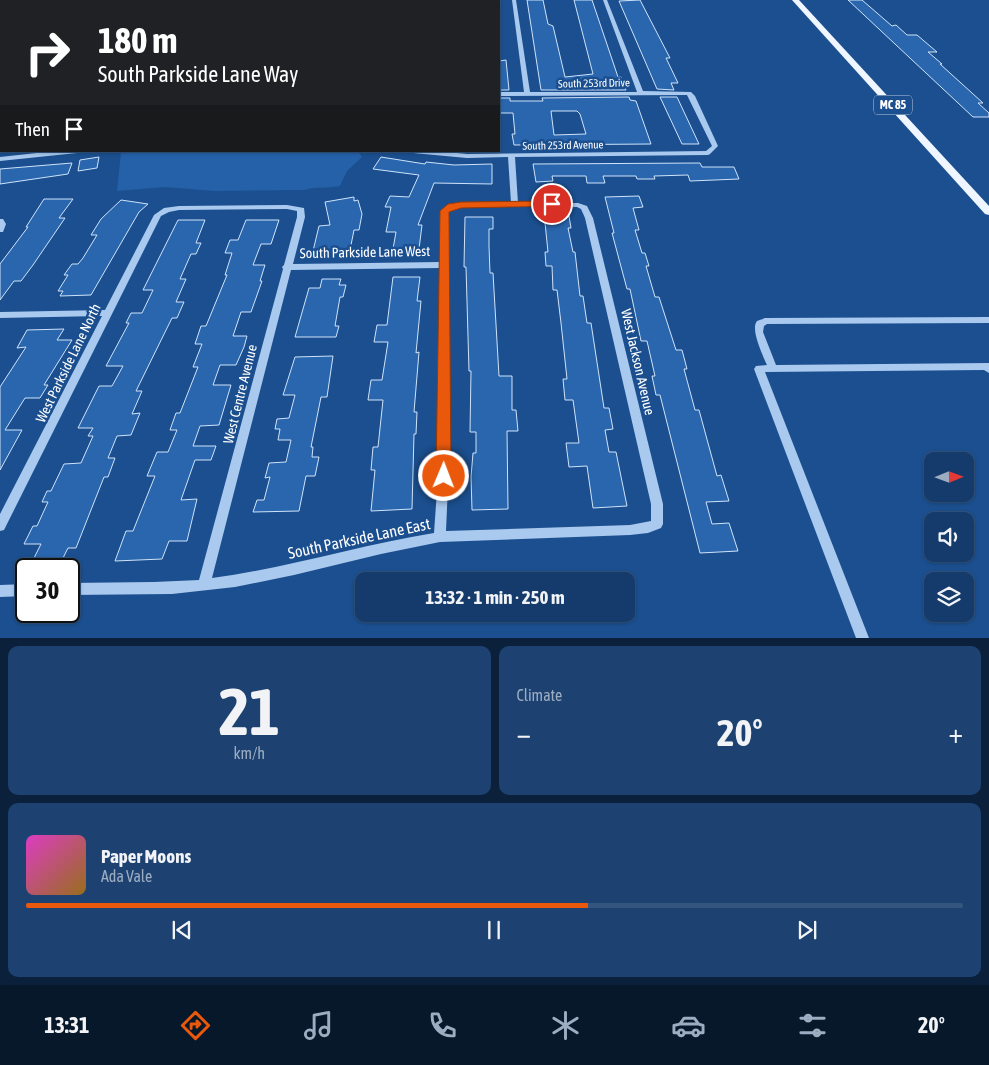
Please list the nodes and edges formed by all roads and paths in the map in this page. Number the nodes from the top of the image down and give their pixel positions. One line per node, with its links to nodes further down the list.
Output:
1 (514, 0): 6 (street)
2 (605, 0): 4 (street)
3 (795, 0): 15 (main road, MC 85)
4 (640, 92): 6 (street, South 253rd Drive); 7 (street, South 253rd Drive)
5 (500, 94): 6 (street, South 253rd Drive)
6 (527, 94)
7 (713, 150): 10 (street, South 253rd Avenue)
8 (67, 152): 11 (street)
9 (423, 152): 10 (street, South 253rd Avenue)
10 (512, 155): 12 (street)
11 (0, 159)
12 (515, 205): 18 (street); 25 (street, West Jackson Avenue)
13 (301, 210): 14 (street); 19 (street, West Centre Avenue)
14 (161, 212): 20 (street, West Parkside Lane North)
15 (989, 212)
16 (0, 221): 17 (street)
17 (0, 230)
18 (443, 265): 19 (street, South Parkside Lane West); 27 (street)
19 (286, 268): 28 (street, West Centre Avenue)
20 (108, 313): 21 (street); 26 (street, West Parkside Lane North)
21 (0, 315)
22 (989, 320): 23 (street)
23 (773, 369): 24 (street); 32 (street)
24 (989, 369)
25 (657, 524): 27 (street, South Parkside Lane East)
26 (0, 526)
27 (440, 537): 28 (street, South Parkside Lane East)
28 (204, 585): 29 (street, South Parkside Lane East)
29 (80, 589)
30 (15, 590): 31 (street)
31 (0, 591)
32 (863, 638)

